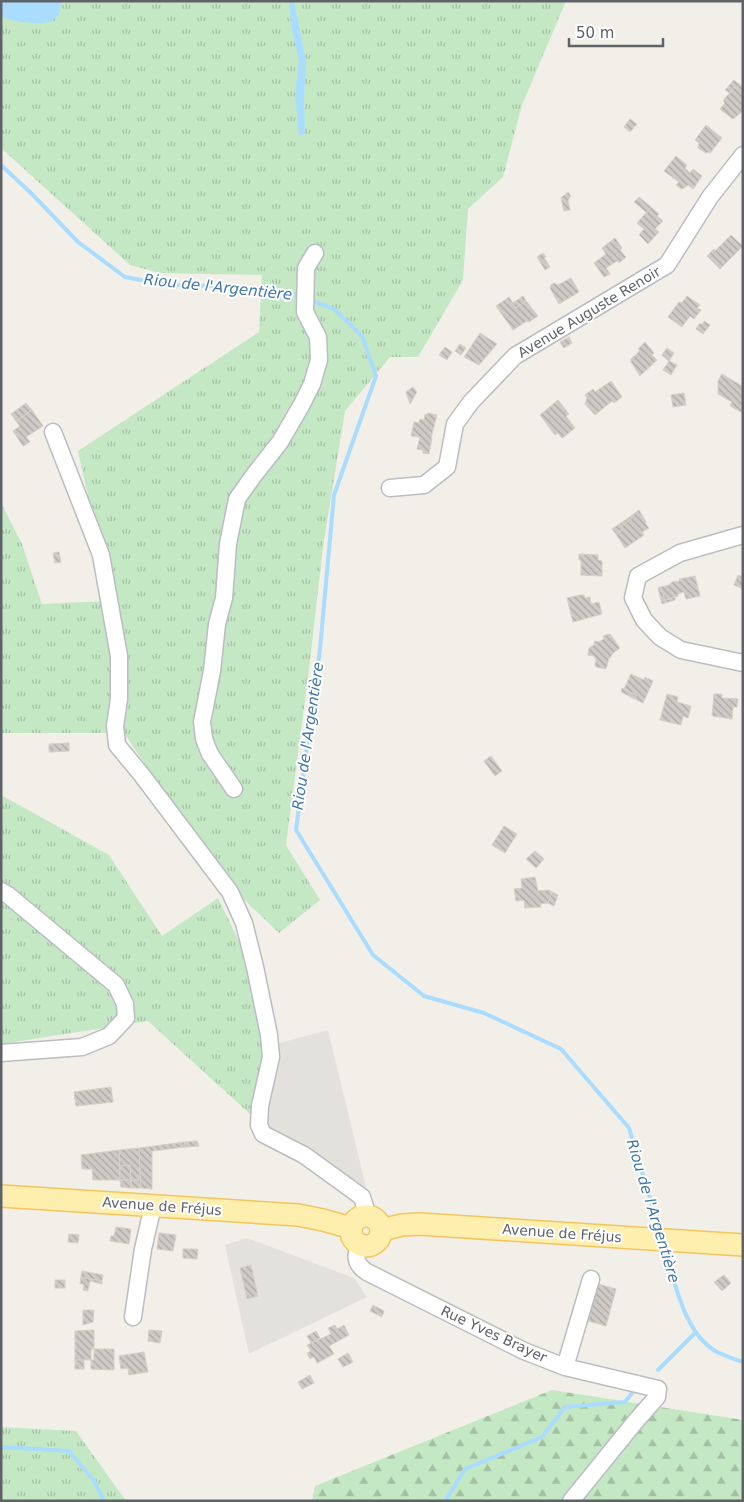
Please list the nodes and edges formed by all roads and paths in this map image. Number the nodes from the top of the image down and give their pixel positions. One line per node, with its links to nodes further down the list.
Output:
1 (743, 155): 4 (street, Avenue Auguste Renoir)
2 (315, 253): 7 (street)
3 (53, 432): 12 (street)
4 (390, 488)
5 (743, 535): 6 (street)
6 (743, 663)
7 (234, 789)
8 (1, 891): 9 (street)
9 (1, 1053)
10 (1, 1196): 11 (main road, Avenue de Fréjus)
11 (153, 1206): 12 (main road, Avenue de Fréjus); 15 (street)
12 (365, 1230): 13 (main road, Avenue de Fréjus); 16 (street, Rue Yves Brayer)
13 (743, 1245)
14 (591, 1279): 16 (street)
15 (133, 1317)
16 (565, 1367): 17 (street, Rue Yves Brayer)
17 (571, 1501)

